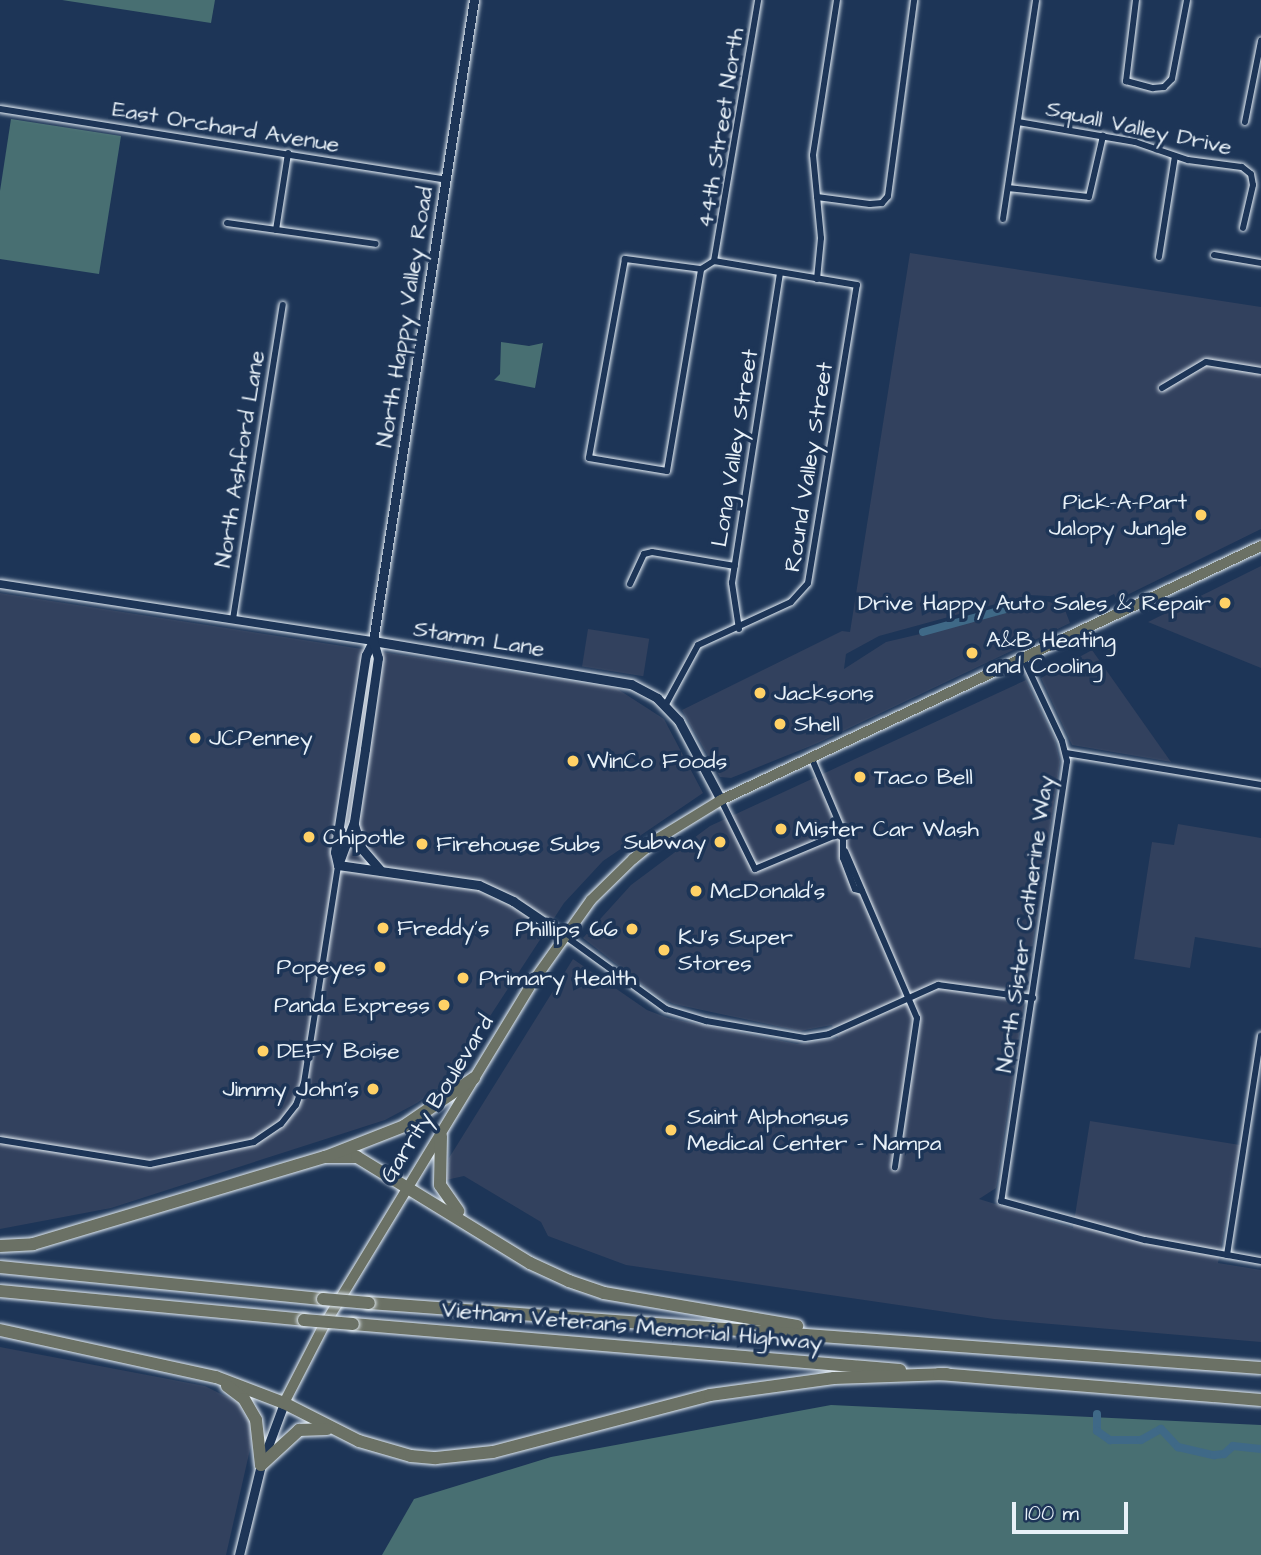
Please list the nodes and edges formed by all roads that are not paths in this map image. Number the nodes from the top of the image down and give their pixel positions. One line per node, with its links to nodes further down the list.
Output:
1 (474, 0): 15 (main road, North Happy Valley Road)
2 (758, 0): 25 (street, 44th Street North)
3 (838, 0): 17 (street)
4 (914, 0): 17 (street)
5 (1035, 0): 10 (street)
6 (1136, 0): 7 (street)
7 (1187, 0)
8 (1261, 41): 11 (street)
9 (0, 109): 13 (street, East Orchard Avenue)
10 (1018, 122): 12 (street, Squall Valley Drive); 16 (street)
11 (1245, 122)
12 (1103, 136): 14 (street, Squall Valley Drive); 16 (street)
13 (288, 153): 15 (street, East Orchard Avenue); 21 (street)
14 (1175, 156): 20 (street, Squall Valley Drive); 24 (street)
15 (446, 180): 39 (main road, North Happy Valley Road)
16 (1008, 188): 18 (street)
17 (817, 197): 29 (street)
18 (1003, 219)
19 (227, 223): 21 (street)
20 (1243, 228)
21 (275, 230): 22 (street)
22 (376, 244)
23 (1214, 255): 26 (street)
24 (1159, 257)
25 (714, 261): 27 (street); 28 (street)
26 (1261, 263)
27 (701, 269): 27 (street)
28 (780, 273): 29 (street); 34 (street, Long Valley Street)
29 (817, 279): 38 (street, Round Valley Street)
30 (283, 305): 37 (street, North Ashford Lane)
31 (1261, 371): 32 (street)
32 (1161, 387)
33 (1261, 546): 40 (main road, Garrity Boulevard)
34 (734, 566): 36 (street); 38 (street, Long Valley Street)
35 (0, 584): 37 (street, Stamm Lane)
36 (630, 584)
37 (233, 619): 39 (street, Stamm Lane)
38 (739, 629): 41 (street, Round Valley Street)
39 (373, 641): 41 (main road, Stamm Lane); 46 (main road, North Happy Valley Road); 48 (main road, North Happy Valley Road)
40 (1024, 660): 42 (street, North Sister Catherine Way); 43 (main road, Garrity Boulevard)
41 (665, 706): 45 (main road, Stamm Lane)
42 (1066, 753): 44 (street); 52 (street, North Sister Catherine Way)
43 (812, 760): 45 (main road, Garrity Boulevard); 47 (street)
44 (1261, 785)
45 (721, 800): 47 (street, Stamm Lane); 50 (main road, Garrity Boulevard)
46 (354, 822): 48 (main road, North Happy Valley Road); 49 (main road)
47 (843, 832): 51 (street)
48 (338, 865): 49 (main road); 56 (street, North Happy Valley Road)
49 (381, 871): 50 (main road)
50 (565, 936): 51 (street); 54 (main road, Garrity Boulevard)
51 (911, 996): 52 (street); 58 (street)
52 (1033, 998): 62 (street, North Sister Catherine Way)
53 (1261, 1036): 62 (street)
54 (474, 1078): 55 (main road, Garrity Boulevard); 57 (highway)
55 (441, 1136): 59 (main road, Garrity Boulevard); 60 (highway)
56 (0, 1140)
57 (325, 1157): 59 (highway); 61 (highway)
58 (895, 1167)
59 (408, 1187): 60 (highway); 72 (main road, Garrity Boulevard)
60 (471, 1224): 67 (highway)
61 (0, 1246)
62 (1227, 1255): 63 (street)
63 (1261, 1261)
64 (0, 1267): 67 (highway, Vietnam Veterans Memorial Highway, bridge)
65 (0, 1291): 69 (highway, Vietnam Veterans Memorial Highway, bridge)
66 (0, 1330): 70 (highway)
67 (873, 1338): 68 (highway, Vietnam Veterans Memorial Highway)
68 (1261, 1368)
69 (947, 1374): 71 (highway, Vietnam Veterans Memorial Highway); 73 (highway)
70 (215, 1377): 72 (highway); 74 (highway)
71 (1261, 1400)
72 (284, 1403): 73 (highway); 74 (main road)
73 (335, 1432): 74 (highway)
74 (261, 1465): 75 (main road)
75 (239, 1555)

